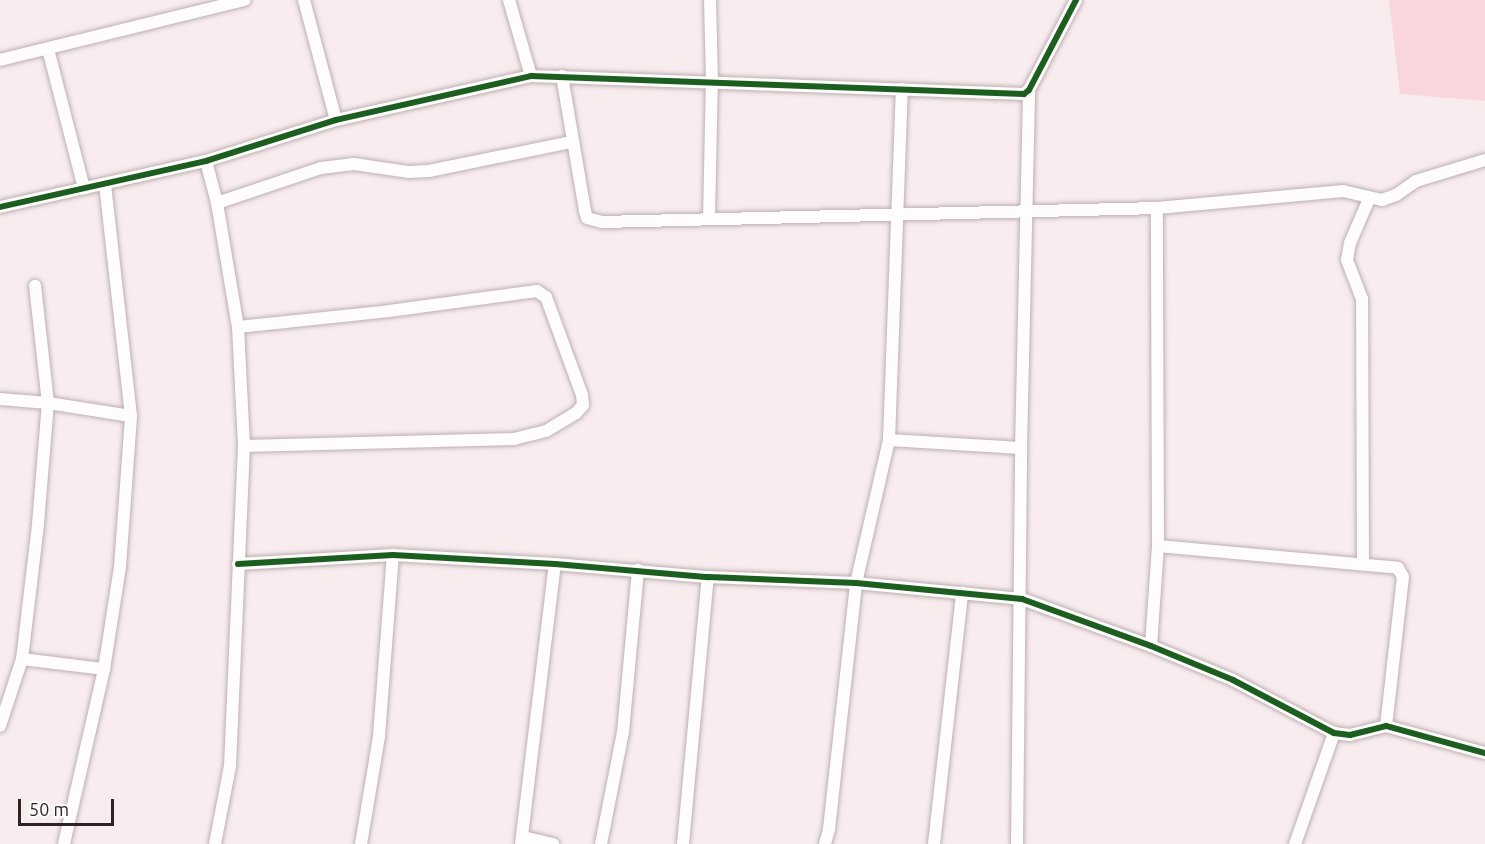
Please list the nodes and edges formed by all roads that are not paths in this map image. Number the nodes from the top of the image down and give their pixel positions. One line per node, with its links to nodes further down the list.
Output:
1 (245, 0): 6 (street)
2 (304, 0): 13 (street)
3 (509, 0): 8 (street)
4 (710, 0): 10 (street)
5 (1076, 0): 12 (street)
6 (48, 49): 7 (street); 18 (street)
7 (0, 60)
8 (531, 76): 9 (street); 13 (street)
9 (562, 76): 10 (street); 14 (street)
10 (712, 81): 11 (street); 25 (street)
11 (902, 89): 12 (street); 24 (street)
12 (1029, 90): 23 (street)
13 (336, 120): 16 (street)
14 (572, 142): 20 (street); 25 (street)
15 (1485, 160): 19 (street)
16 (206, 161): 17 (street); 20 (street)
17 (105, 184): 18 (street); 30 (street)
18 (84, 188): 21 (street)
19 (1369, 198): 22 (street); 38 (street)
20 (217, 203): 27 (street)
21 (0, 207)
22 (1157, 208): 23 (street); 34 (street)
23 (1026, 212): 24 (street); 33 (street)
24 (896, 214): 25 (street); 31 (street)
25 (709, 219)
26 (35, 285): 29 (street)
27 (238, 327): 32 (street); 32 (street)
28 (0, 399): 29 (street)
29 (48, 403): 30 (street); 45 (street)
30 (131, 416): 46 (street)
31 (889, 440): 33 (street); 41 (street)
32 (244, 446): 36 (street)
33 (1021, 448): 43 (street)
34 (1158, 546): 38 (street); 44 (street)
35 (393, 555): 36 (street); 37 (street); 54 (street)
36 (238, 564): 53 (street)
37 (555, 564): 39 (street); 51 (street)
38 (1363, 564): 48 (street)
39 (638, 570): 40 (street); 56 (street)
40 (708, 577): 41 (street); 57 (street)
41 (856, 583): 42 (street); 58 (street)
42 (962, 593): 43 (street); 59 (street)
43 (1022, 599): 44 (street); 60 (street)
44 (1151, 646): 49 (street)
45 (22, 659): 46 (street); 47 (street)
46 (104, 669): 52 (street)
47 (0, 726)
48 (1386, 726): 49 (street); 50 (street)
49 (1334, 733): 61 (street)
50 (1485, 753)
51 (522, 840): 55 (street)
52 (64, 844)
53 (214, 844)
54 (361, 844)
55 (553, 844)
56 (601, 844)
57 (683, 844)
58 (825, 844)
59 (934, 844)
60 (1017, 844)
61 (1295, 844)

